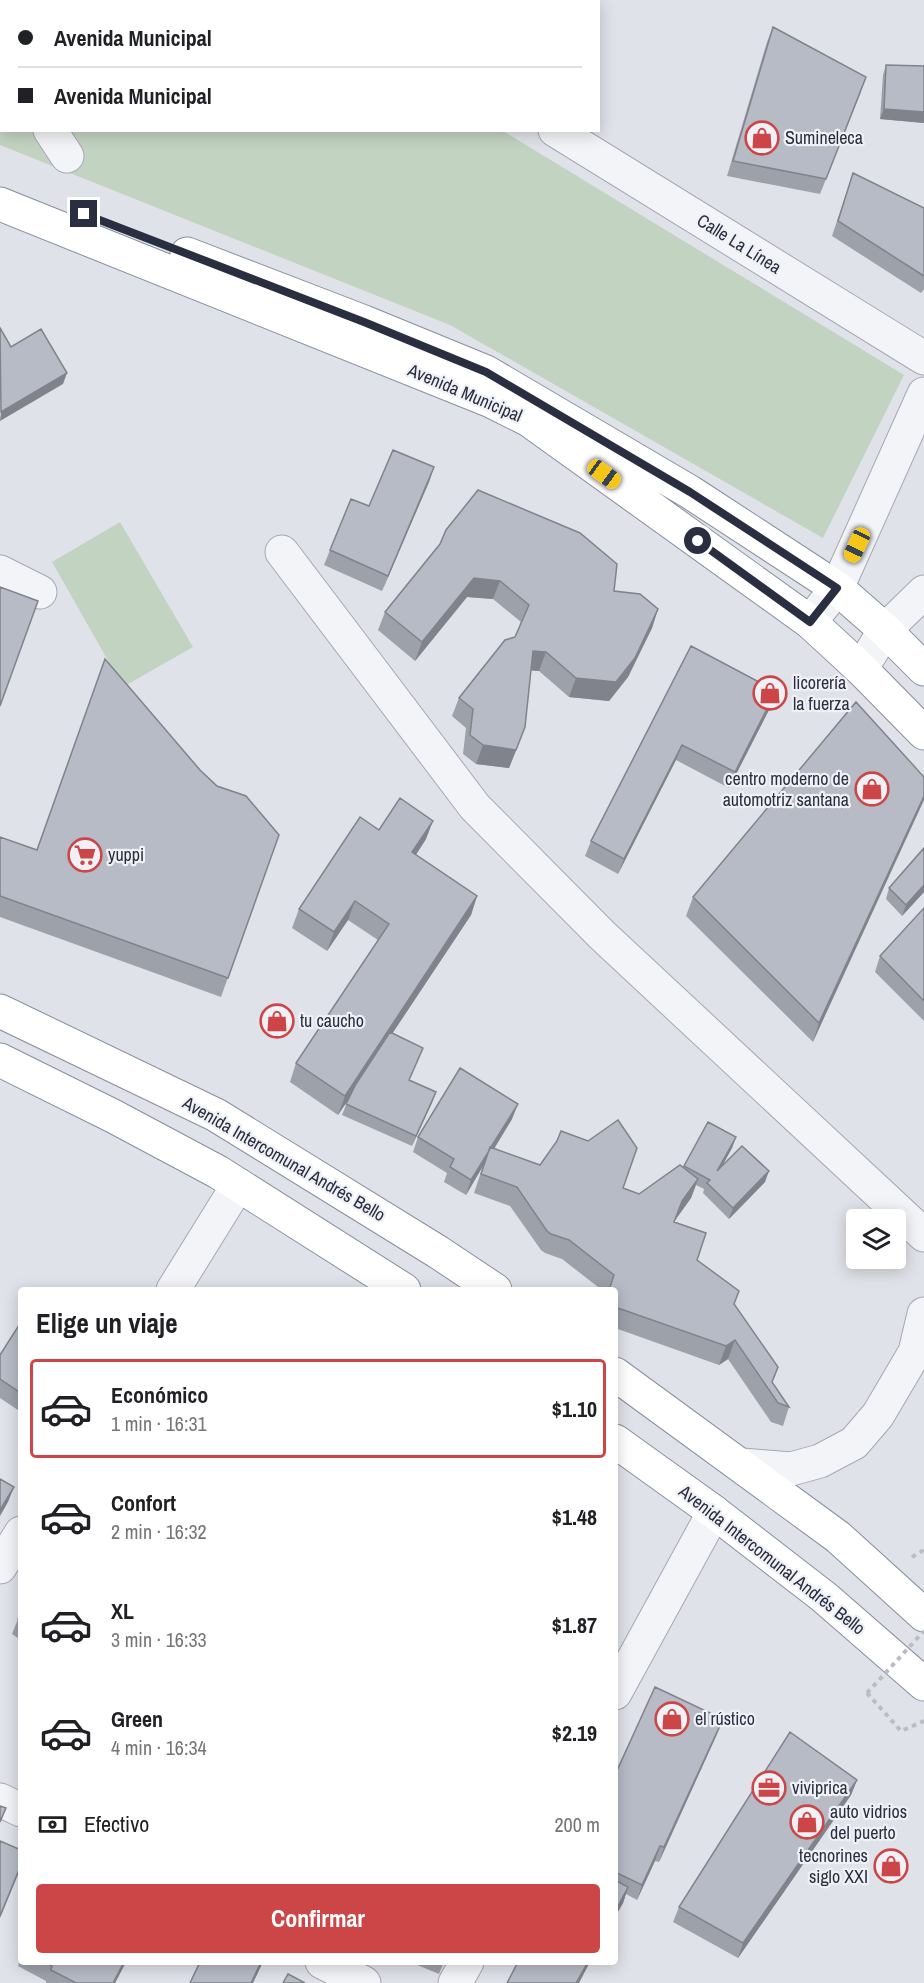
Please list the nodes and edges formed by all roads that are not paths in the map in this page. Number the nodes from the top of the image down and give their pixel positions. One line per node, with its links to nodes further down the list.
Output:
1 (558, 132): 5 (street, Calle La Línea)
2 (0, 181): 4 (highway, Avenida Municipal)
3 (0, 204): 4 (highway, Avenida Municipal)
4 (329, 322): 9 (highway, Avenida Municipal); 12 (highway, Avenida Municipal)
5 (924, 358)
6 (924, 394): 9 (street)
7 (282, 552): 20 (street)
8 (0, 572): 10 (street)
9 (837, 588): 12 (street); 13 (highway, Avenida Municipal)
10 (40, 592)
11 (924, 592): 13 (street)
12 (810, 622): 14 (highway, Avenida Municipal)
13 (885, 630): 14 (street); 15 (highway, Avenida Municipal)
14 (861, 669): 16 (highway, Avenida Municipal)
15 (924, 669)
16 (924, 733)
17 (0, 1011): 23 (highway, Avenida Intercomunal Andrés Bello)
18 (0, 1060): 19 (highway)
19 (238, 1185): 21 (street); 22 (highway)
20 (924, 1235)
21 (175, 1287)
22 (399, 1287)
23 (491, 1287)
24 (924, 1314): 27 (street)
25 (618, 1376): 27 (highway)
26 (618, 1443): 28 (highway, Avenida Intercomunal Andrés Bello)
27 (741, 1465): 31 (highway)
28 (714, 1512): 32 (highway, Avenida Intercomunal Andrés Bello); 33 (street)
29 (18, 1538): 30 (street)
30 (0, 1567)
31 (924, 1614)
32 (924, 1684)
33 (618, 1688)
34 (0, 1800): 35 (street)
35 (18, 1809)
36 (328, 1965): 38 (street)
37 (465, 1965): 39 (street)
38 (364, 1983)
39 (455, 1983)

